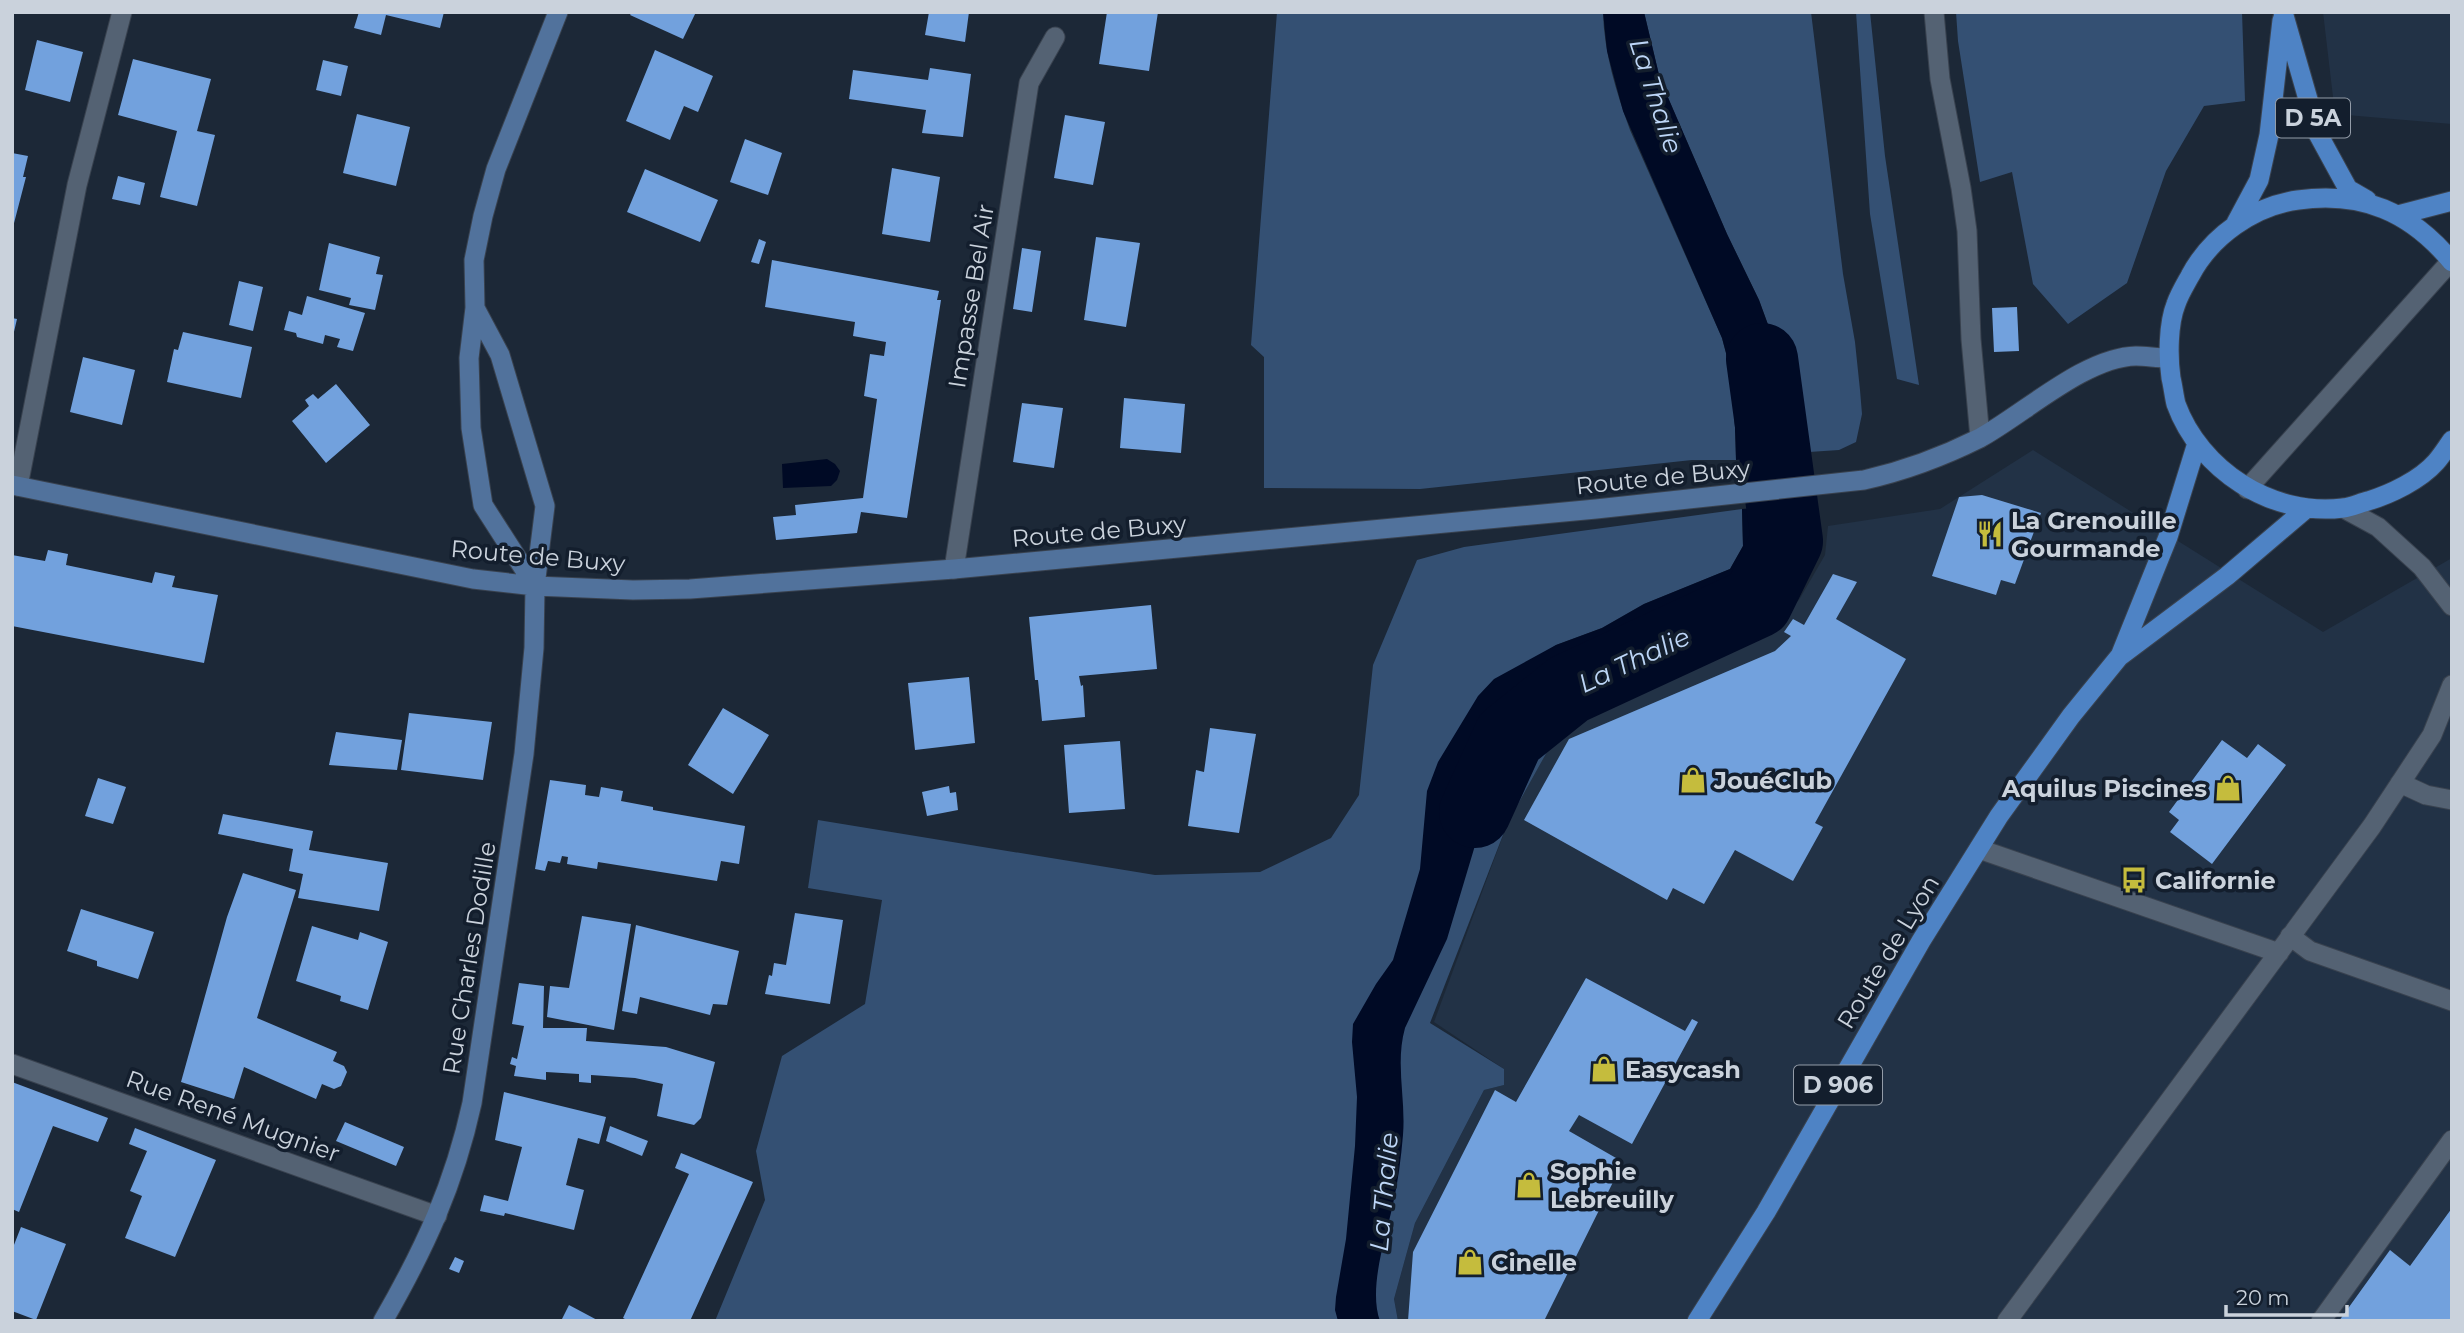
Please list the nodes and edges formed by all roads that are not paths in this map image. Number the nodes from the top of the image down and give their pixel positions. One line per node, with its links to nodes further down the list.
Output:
1 (122, 12): 16 (street)
2 (558, 12): 11 (main road)
3 (1934, 12): 13 (street)
4 (2283, 12): 7 (main road, D 5A); 9 (main road, D 5A)
5 (1055, 37): 20 (street, Impasse Bel Air)
6 (2452, 201): 8 (main road)
7 (2374, 205): 8 (main road); 9 (main road)
8 (2398, 215): 10 (main road)
9 (2236, 223): 12 (main road)
10 (2451, 261): 17 (street)
11 (475, 308): 21 (main road, Rue Charles Dodille); 21 (main road)
12 (2168, 358): 13 (main road, Route de Buxy); 15 (main road)
13 (1980, 438): 20 (main road, Route de Buxy)
14 (2452, 440): 19 (main road)
15 (2197, 443): 17 (main road); 23 (main road, Route de Lyon / D 906)
16 (15, 485): 21 (main road, Route de Buxy)
17 (2247, 489): 18 (main road)
18 (2307, 508): 19 (main road); 23 (main road, Route de Lyon / D 906)
19 (2343, 508): 22 (street)
20 (954, 569): 21 (main road, Route de Buxy)
21 (536, 586): 33 (main road, Rue Charles Dodille)
22 (2452, 606)
23 (2119, 657): 27 (main road, Route de Lyon / D 906)
24 (2452, 685): 25 (street)
25 (2400, 783): 26 (street); 28 (street)
26 (2452, 800)
27 (1979, 849): 29 (street); 35 (main road, Route de Lyon / D 906)
28 (2290, 936): 29 (street); 30 (street)
29 (2279, 953): 36 (street)
30 (2452, 1001)
31 (12, 1064): 33 (street, Rue René Mugnier)
32 (2452, 1140): 37 (street)
33 (437, 1216): 34 (main road, Rue Charles Dodille)
34 (383, 1321)
35 (1697, 1321)
36 (2007, 1321)
37 (2321, 1321)

